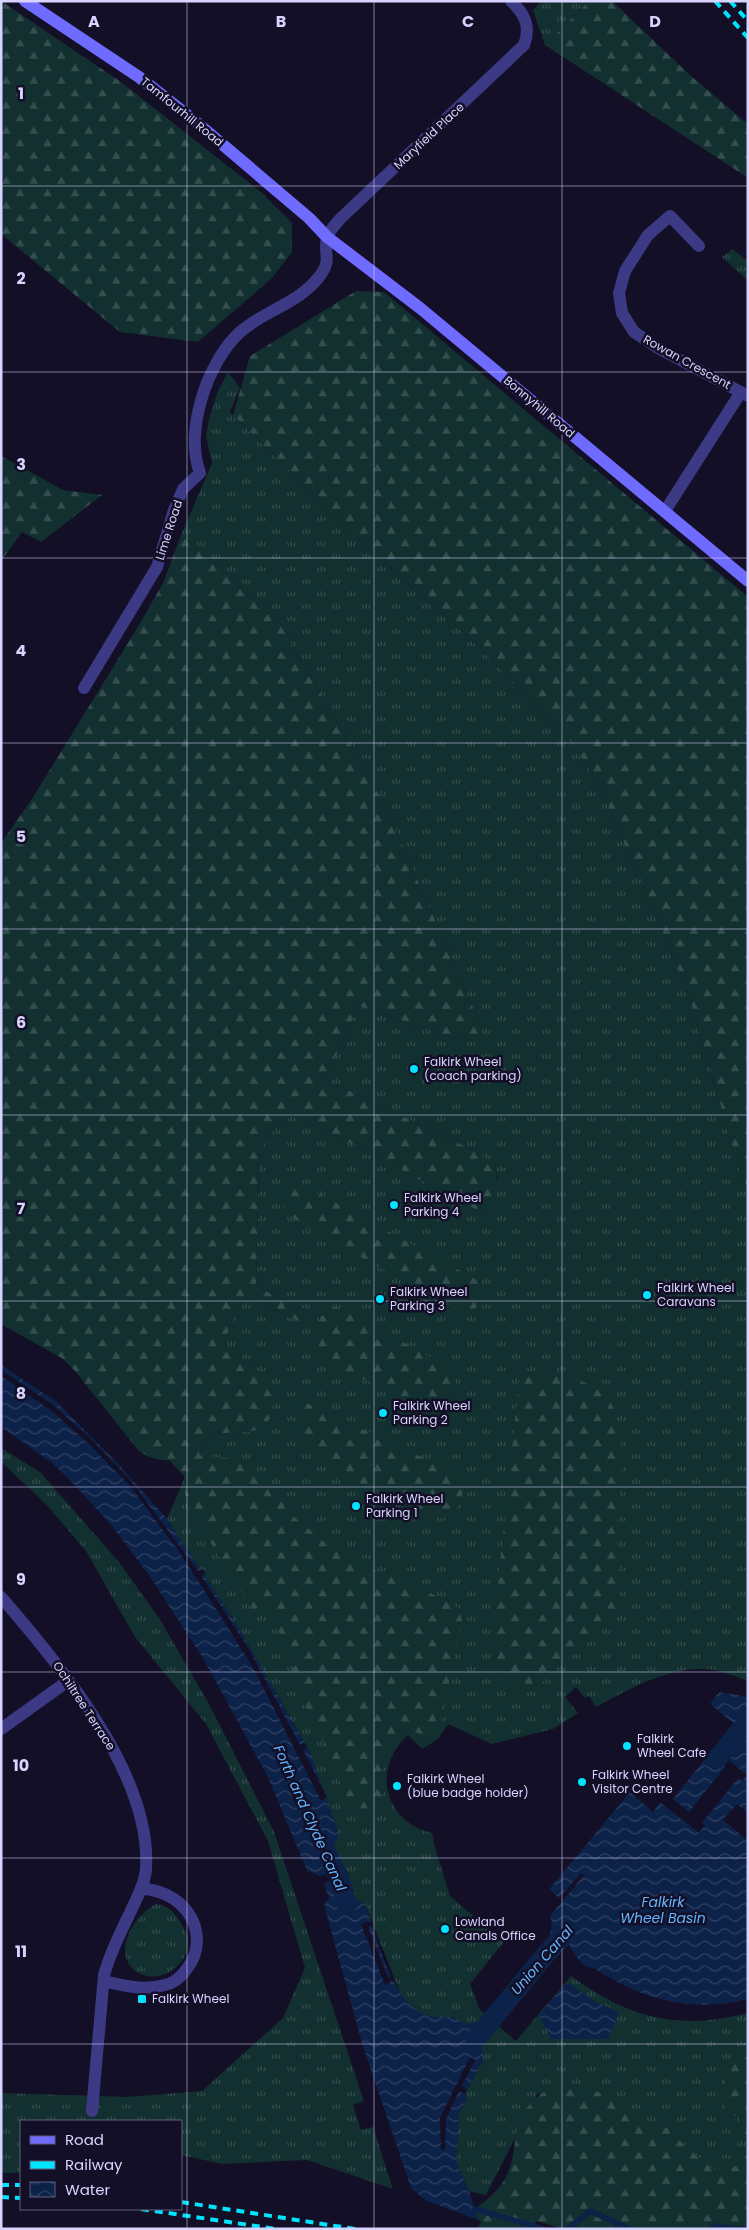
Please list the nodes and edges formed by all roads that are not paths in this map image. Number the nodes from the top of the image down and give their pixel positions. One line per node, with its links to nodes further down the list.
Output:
1 (25, 1): 3 (main road, Tamfourhill Road)
2 (511, 1): 3 (street, Maryfield Place)
3 (327, 237): 6 (main road, Bonnyhill Road); 8 (street, Lime Road)
4 (700, 246): 5 (street, Rowan Crescent)
5 (744, 394): 6 (street, Rowan Crescent)
6 (664, 511): 7 (main road, Bonnyhill Road)
7 (748, 581)
8 (84, 688)
9 (1, 1597): 10 (street, Ochiltree Terrace)
10 (68, 1681): 11 (street); 12 (street, Ochiltree Terrace)
11 (1, 1729)
12 (141, 1888): 13 (street, Ochiltree Terrace); 13 (street)
13 (104, 1982): 14 (street, Ochiltree Terrace)
14 (92, 2111)

